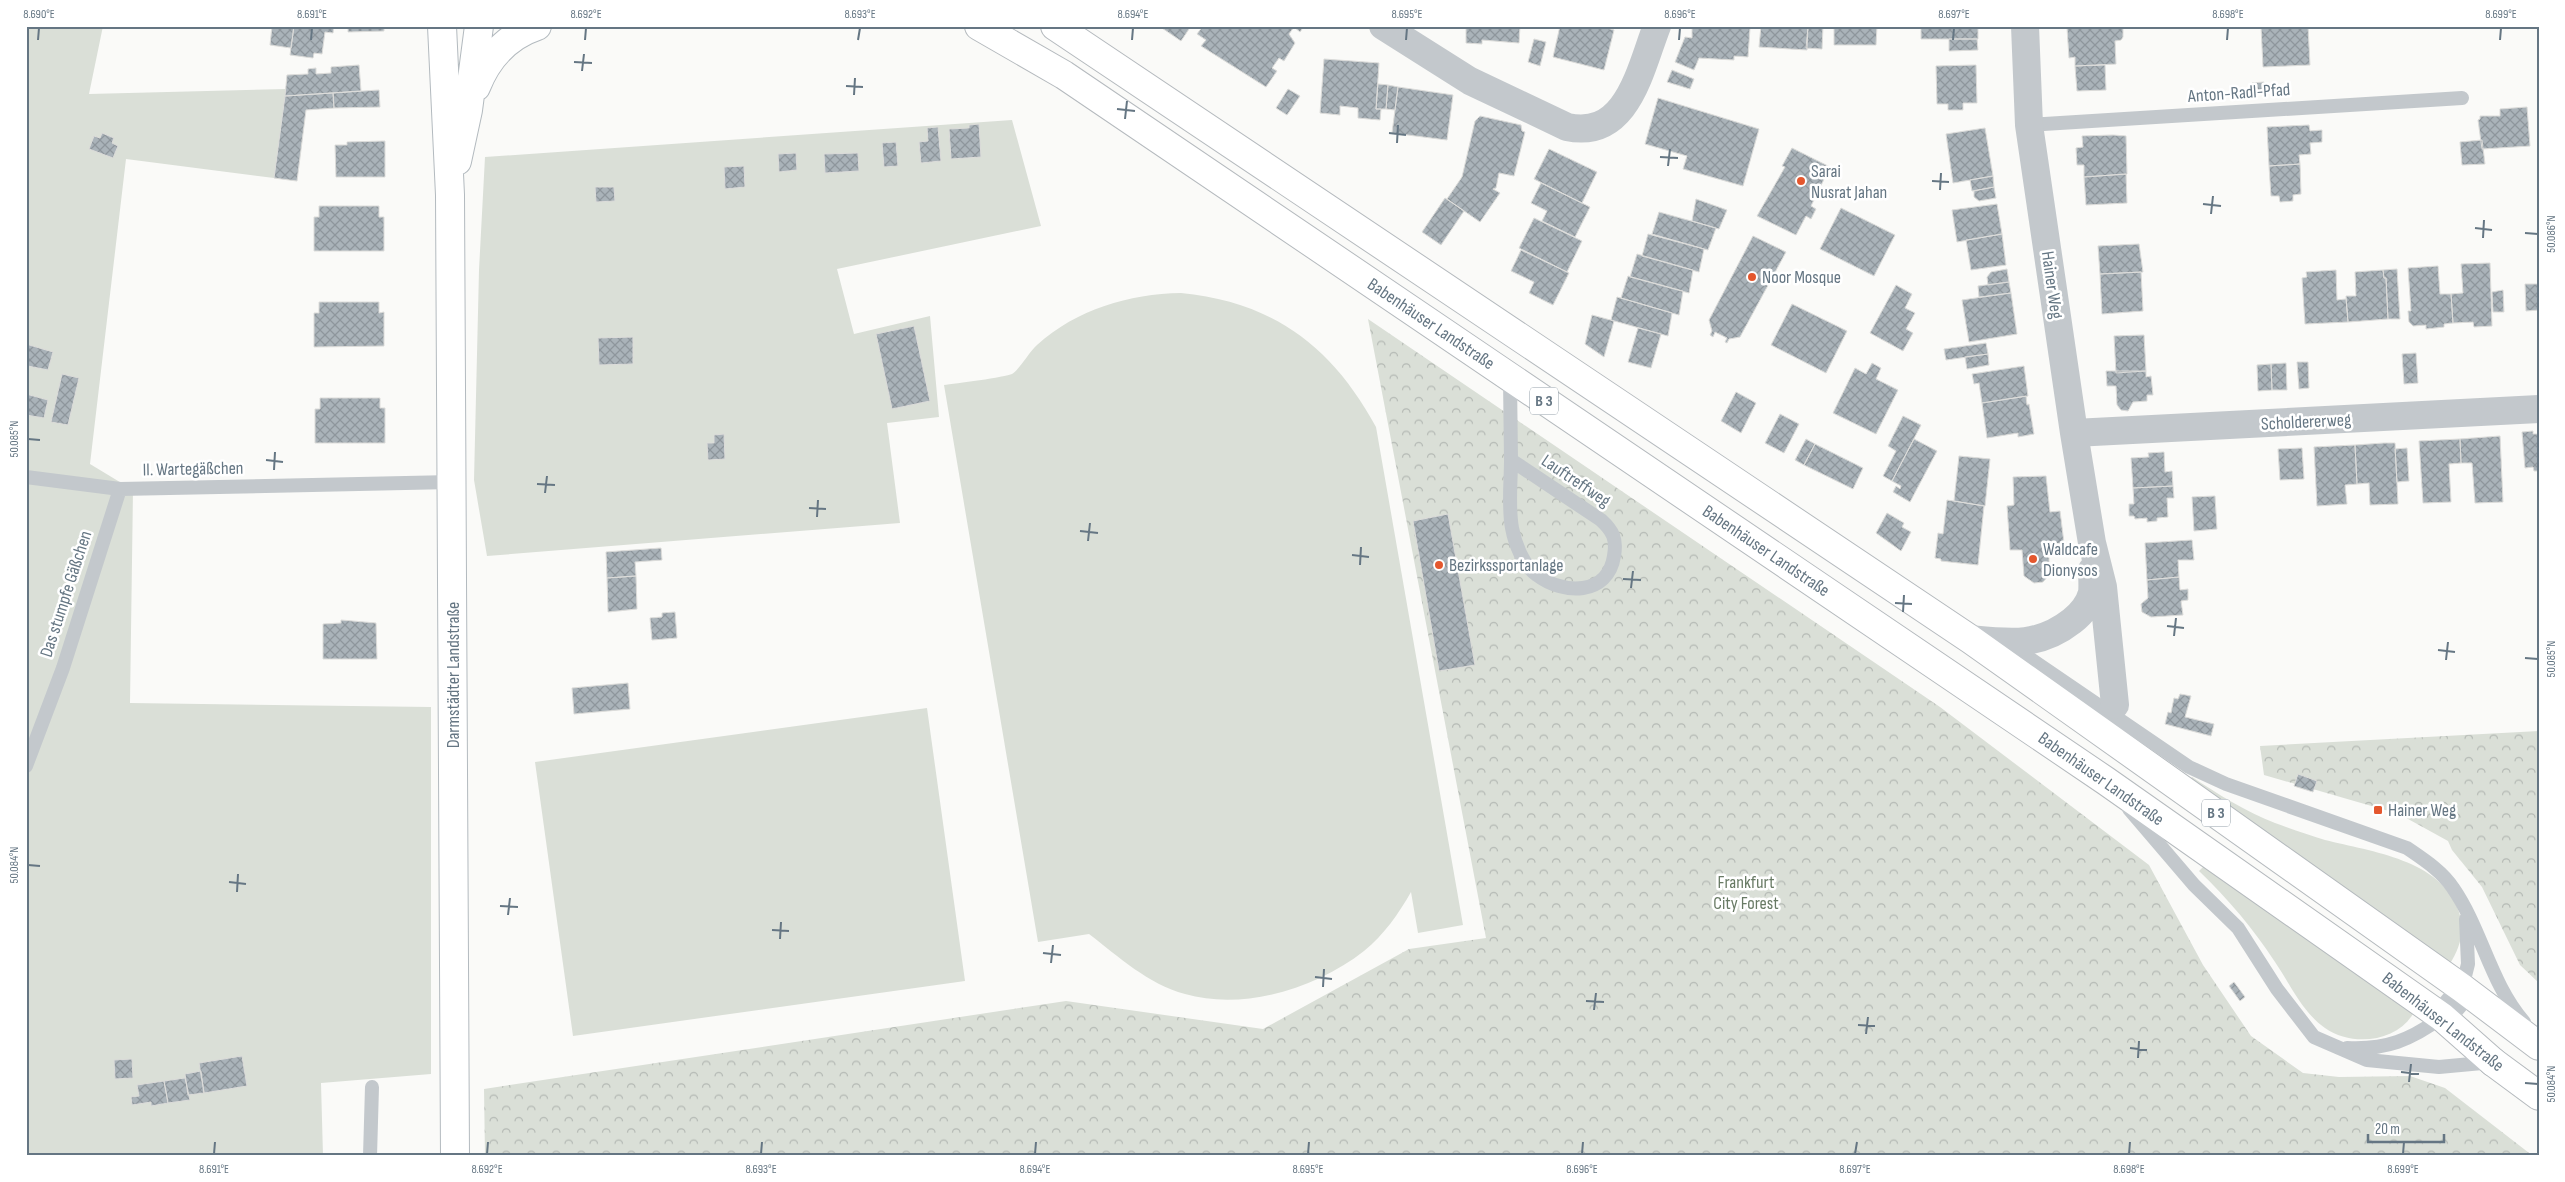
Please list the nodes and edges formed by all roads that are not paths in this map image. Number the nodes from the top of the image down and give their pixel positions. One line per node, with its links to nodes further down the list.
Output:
1 (442, 26): 12 (main road, Darmstädter Landstraße)
2 (478, 26): 10 (main road, Darmstädter Landstraße)
3 (537, 26): 10 (main road)
4 (979, 26): 13 (main road, Babenhäuser Landstraße / B 3)
5 (1055, 26): 21 (main road, Babenhäuser Landstraße / B 3)
6 (1383, 26): 7 (street)
7 (1657, 26)
8 (2025, 26): 11 (street, Hainer Weg)
9 (2456, 98): 11 (lane, Anton-Radl-Pfad)
10 (468, 110): 12 (main road, Darmstädter Landstraße)
11 (2029, 125): 15 (street, Hainer Weg)
12 (450, 195): 18 (main road, Darmstädter Landstraße)
13 (1510, 378): 16 (lane, Lauftreffweg); 25 (main road, Babenhäuser Landstraße / B 3)
14 (2539, 409): 15 (street, Scholdererweg)
15 (2074, 433): 20 (street, Hainer Weg)
16 (1511, 460): 16 (lane, Lauftreffweg)
17 (26, 477): 19 (lane, II. Wartegäßchen)
18 (452, 482): 19 (lane, II. Wartegäßchen); 36 (main road, Darmstädter Landstraße)
19 (120, 490): 24 (lane, Das stumpfe Gäßchen)
20 (2092, 543): 22 (street, Hainer Weg); 23 (street, Hainer Weg)
21 (1970, 639): 22 (street, Hainer Weg); 27 (main road, Babenhäuser Landstraße / B 3)
22 (2007, 643): 26 (lane)
23 (2115, 705)
24 (26, 766)
25 (2106, 782): 28 (main road, Babenhäuser Landstraße / B 3); 31 (lane)
26 (2461, 902): 27 (lane); 29 (lane)
27 (2462, 988): 28 (street); 30 (main road, Babenhäuser Landstraße / B 3)
28 (2442, 1017): 31 (lane); 32 (main road, Babenhäuser Landstraße / B 3)
29 (2539, 1040)
30 (2539, 1046)
31 (2339, 1047): 32 (lane)
32 (2494, 1062): 34 (main road, Babenhäuser Landstraße / B 3)
33 (372, 1087): 35 (lane)
34 (2539, 1096)
35 (370, 1156)
36 (455, 1156)

